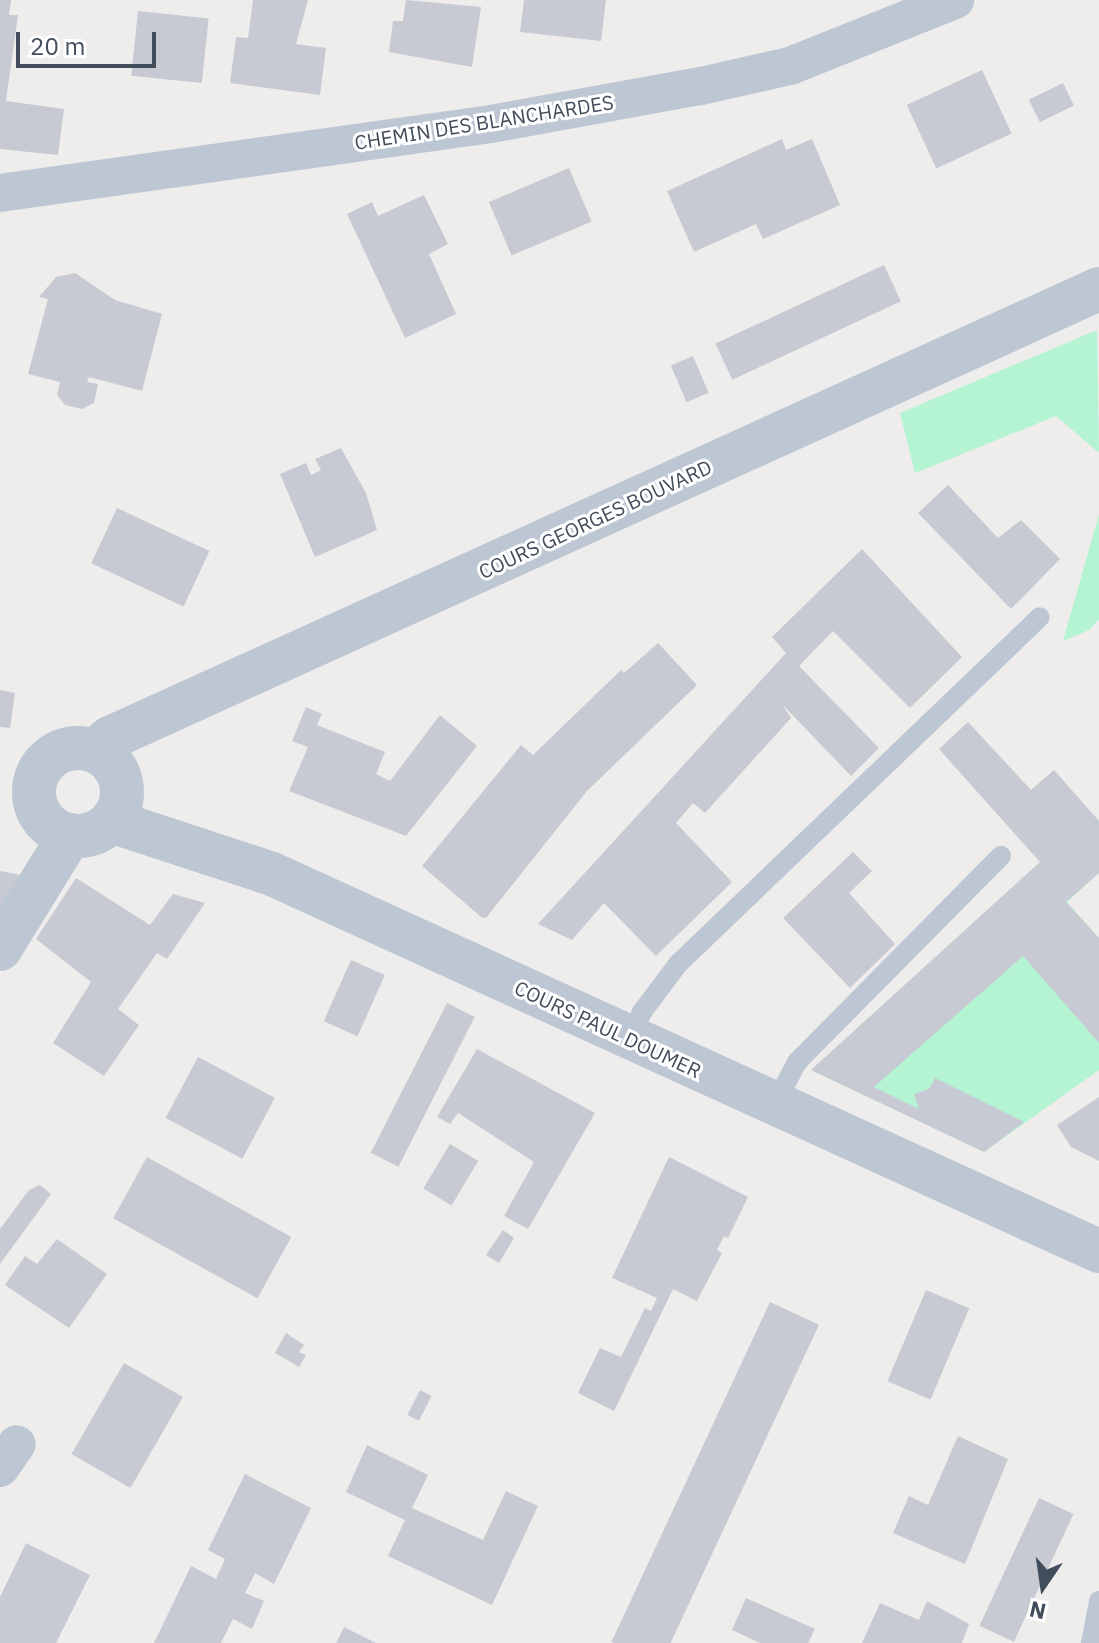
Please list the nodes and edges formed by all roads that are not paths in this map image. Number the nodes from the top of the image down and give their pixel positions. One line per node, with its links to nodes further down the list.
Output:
1 (955, 0): 2 (street, CHEMIN DES BLANCHARDES)
2 (0, 193)
3 (1099, 289): 5 (street, COURS GEORGES BOUVARD)
4 (1040, 617): 11 (lane)
5 (94, 751): 6 (street); 7 (street)
6 (17, 794): 8 (street)
7 (111, 821): 8 (street); 11 (street, COURS PAUL DOUMER)
8 (70, 835): 10 (street)
9 (1001, 856): 12 (lane)
10 (0, 949)
11 (630, 1039): 12 (street, COURS PAUL DOUMER)
12 (774, 1106): 13 (street, COURS PAUL DOUMER)
13 (1099, 1251)
14 (1099, 1601): 15 (lane)
15 (1091, 1643)

